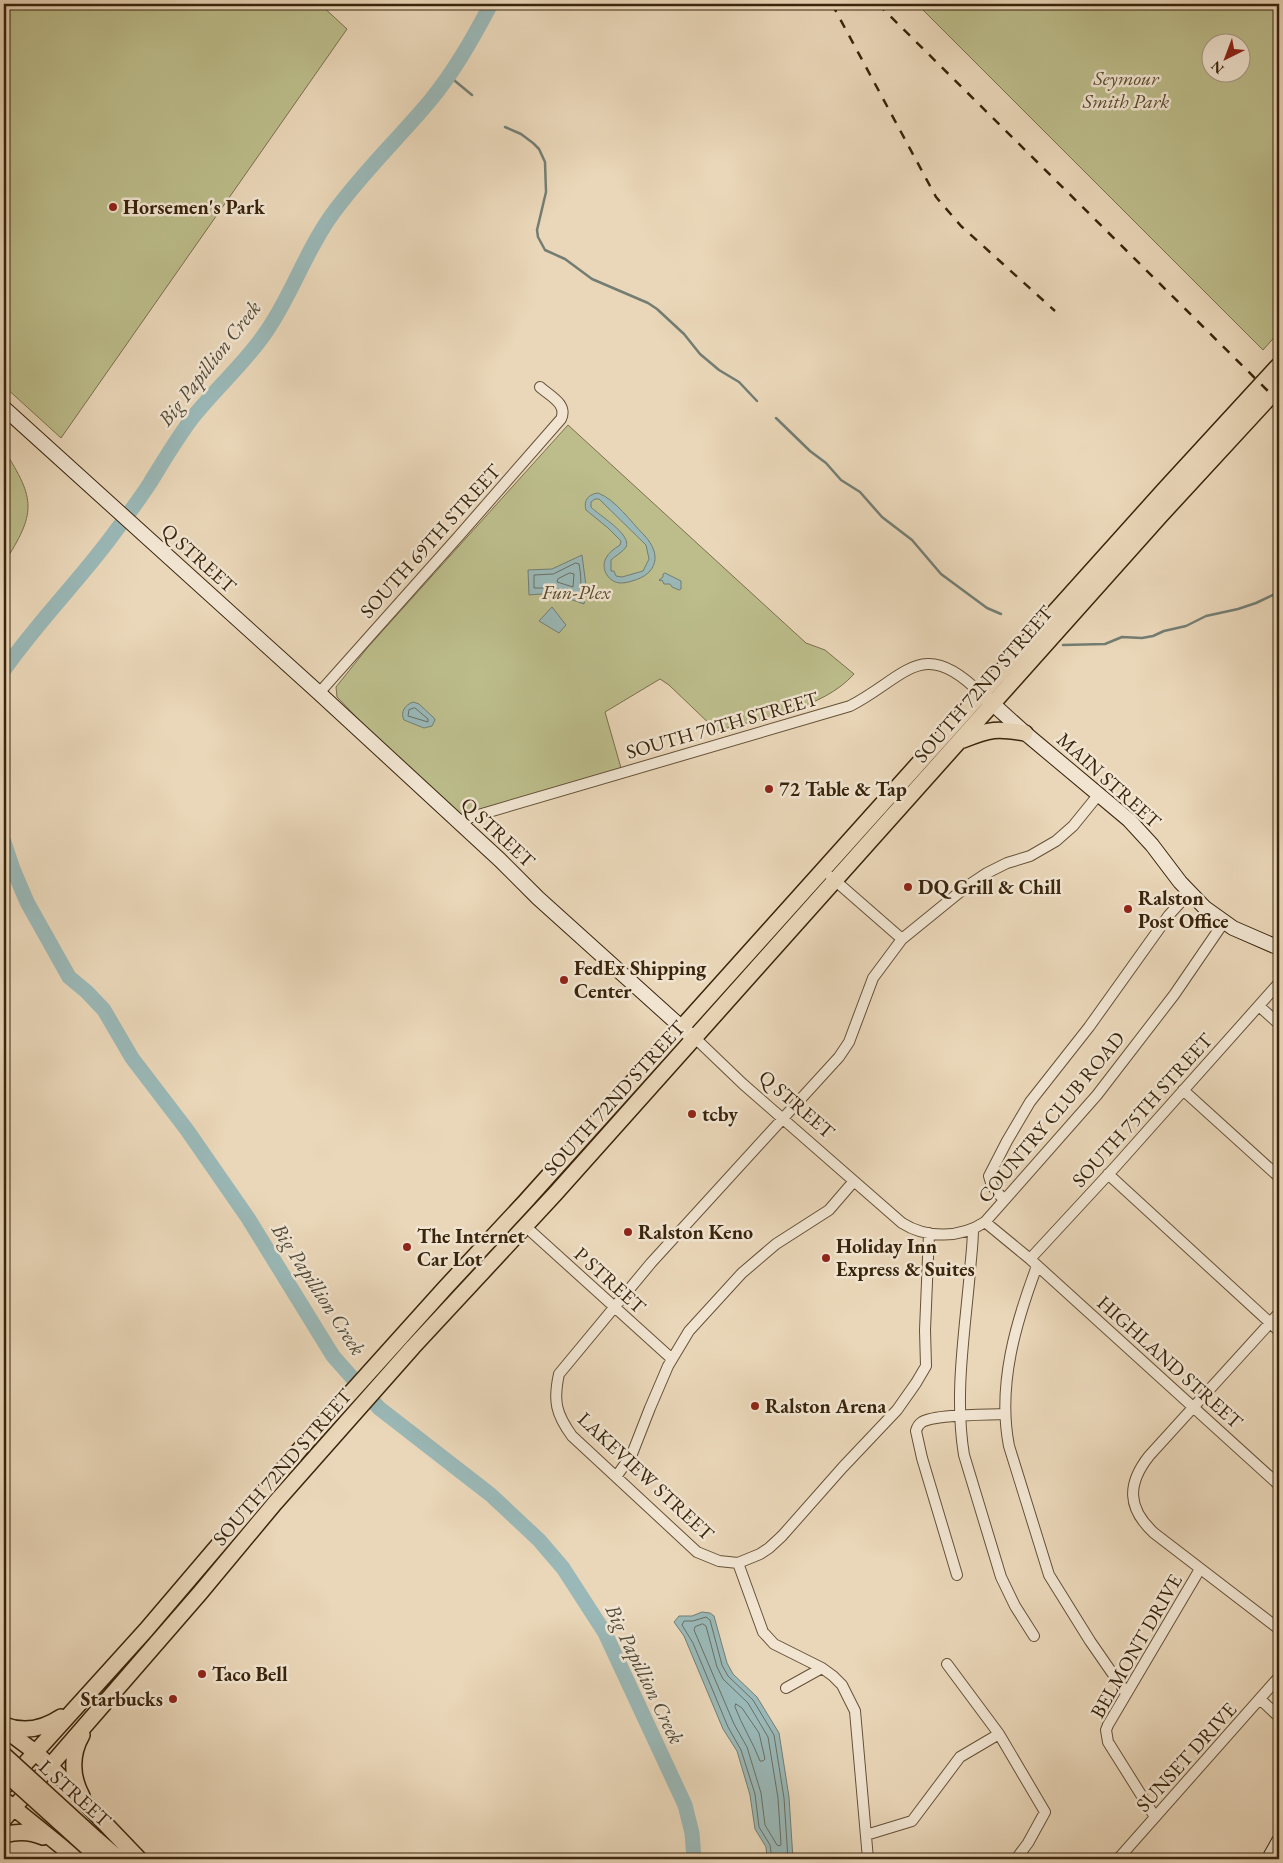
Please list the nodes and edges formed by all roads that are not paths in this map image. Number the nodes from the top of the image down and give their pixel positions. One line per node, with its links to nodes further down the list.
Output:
1 (1279, 365): 6 (main road, SOUTH 72ND STREET)
2 (540, 387): 5 (street, SOUTH 69TH STREET)
3 (1279, 387): 7 (main road, SOUTH 72ND STREET)
4 (4, 408): 5 (main road, Q STREET)
5 (319, 693): 11 (main road, Q STREET)
6 (981, 694): 7 (main road, MAIN STREET); 11 (street, SOUTH 70TH STREET); 12 (main road, SOUTH 72ND STREET)
7 (993, 704): 8 (main road, MAIN STREET); 9 (main road, SOUTH 72ND STREET)
8 (1025, 734): 9 (main road); 10 (main road, MAIN STREET)
9 (960, 741): 13 (main road, SOUTH 72ND STREET)
10 (1099, 794): 14 (main road, MAIN STREET); 16 (street)
11 (458, 821): 21 (main road, Q STREET)
12 (824, 870): 13 (street); 21 (main road, SOUTH 72ND STREET)
13 (835, 880): 16 (street); 22 (main road, SOUTH 72ND STREET)
14 (1189, 893): 15 (main road, MAIN STREET); 29 (street)
15 (1224, 922): 17 (main road, MAIN STREET); 29 (street, COUNTRY CLUB ROAD)
16 (902, 939): 24 (street)
17 (1279, 948)
18 (1279, 983): 19 (street, SOUTH 75TH STREET)
19 (1259, 1006): 20 (street); 23 (street, SOUTH 75TH STREET)
20 (1279, 1024)
21 (682, 1027): 22 (main road, Q STREET); 25 (main road, SOUTH 72ND STREET)
22 (695, 1038): 24 (street, Q STREET); 31 (main road, SOUTH 72ND STREET)
23 (1183, 1090): 26 (street, SOUTH 75TH STREET); 27 (street)
24 (783, 1118): 28 (street, Q STREET); 35 (street)
25 (562, 1162): 31 (main road); 55 (main road, SOUTH 72ND STREET)
26 (1108, 1174): 34 (street, SOUTH 75TH STREET); 37 (street)
27 (1279, 1177)
28 (854, 1181): 33 (street, Q STREET); 39 (street)
29 (1004, 1200): 30 (street, COUNTRY CLUB ROAD)
30 (985, 1222): 32 (street, Q STREET); 34 (street, COUNTRY CLUB ROAD)
31 (524, 1226): 35 (street, P STREET); 57 (main road, SOUTH 72ND STREET)
32 (973, 1229): 33 (street, Q STREET); 42 (street)
33 (929, 1233): 45 (street)
34 (1033, 1262): 40 (street, HIGHLAND STREET); 41 (street)
35 (614, 1308): 39 (street, P STREET); 43 (street, LAKEVIEW STREET)
36 (1279, 1313): 37 (street)
37 (1270, 1323): 38 (street); 40 (street)
38 (1279, 1331)
39 (672, 1359): 43 (street)
40 (1194, 1407): 44 (street, HIGHLAND STREET); 46 (street)
41 (1005, 1414): 42 (street); 54 (street)
42 (960, 1416): 47 (street); 49 (street)
43 (616, 1477): 45 (street, LAKEVIEW STREET)
44 (1279, 1485)
45 (738, 1563): 51 (street)
46 (1200, 1568): 48 (street); 54 (street, BELMONT DRIVE)
47 (957, 1575)
48 (1279, 1629)
49 (1034, 1636)
50 (947, 1664): 60 (street)
51 (822, 1668): 53 (street); 72 (street)
52 (1279, 1677): 56 (street, SUNSET DRIVE)
53 (786, 1688)
54 (1126, 1693): 69 (street, BELMONT DRIVE)
55 (87, 1696): 59 (main road); 61 (main road, SOUTH 72ND STREET)
56 (1260, 1699): 58 (street); 69 (street, SUNSET DRIVE)
57 (100, 1707): 63 (main road, SOUTH 72ND STREET); 67 (main road)
58 (1279, 1716)
59 (4, 1728): 61 (main road); 62 (main road)
60 (999, 1734): 72 (street); 81 (street)
61 (35, 1752): 63 (main road); 65 (main road, SOUTH 72ND STREET)
62 (4, 1757): 75 (main road, L STREET, bridge)
63 (50, 1766): 66 (main road); 68 (main road, SOUTH 72ND STREET)
64 (4, 1772): 75 (main road, L STREET, bridge)
65 (4, 1787)
66 (78, 1796): 67 (main road); 70 (main road)
67 (89, 1808): 79 (main road)
68 (7, 1809): 70 (main road)
69 (1155, 1817): 82 (street, SUNSET DRIVE)
70 (42, 1831): 74 (main road)
71 (4, 1835): 74 (main road)
72 (866, 1835): 80 (street)
73 (1279, 1840): 83 (main road)
74 (57, 1844): 76 (main road)
75 (92, 1844): 77 (main road, L STREET); 78 (main road, L STREET)
76 (77, 1859)
77 (100, 1859)
78 (118, 1859)
79 (139, 1859)
80 (868, 1859)
81 (1016, 1859)
82 (1118, 1859)
83 (1269, 1859)

